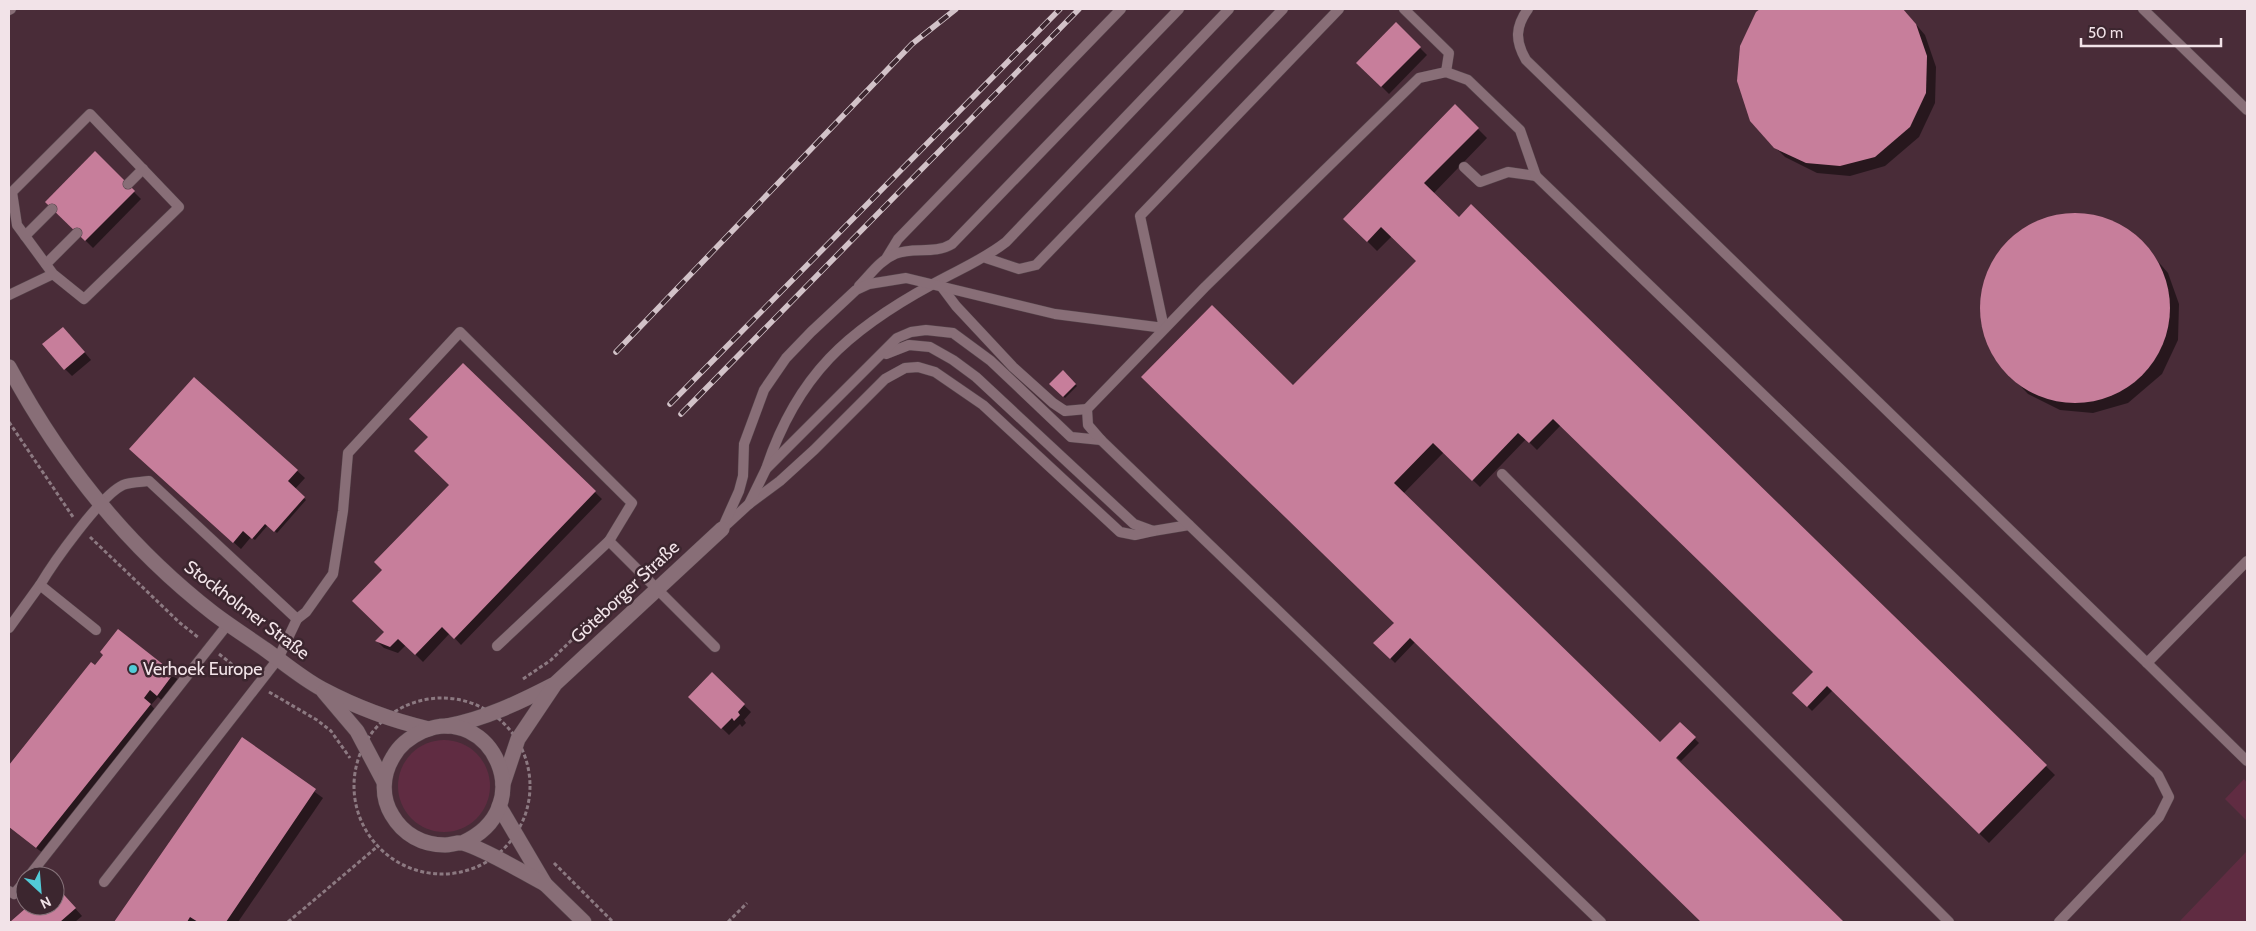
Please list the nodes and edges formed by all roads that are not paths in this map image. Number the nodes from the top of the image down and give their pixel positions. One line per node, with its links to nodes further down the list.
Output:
1 (1121, 9): 18 (lane)
2 (1179, 9): 18 (lane)
3 (1229, 9): 19 (lane)
4 (1283, 9): 19 (lane)
5 (1339, 9): 25 (lane)
6 (1404, 9): 9 (lane)
7 (1528, 9): 48 (lane)
8 (2143, 9): 10 (lane)
9 (1446, 72): 13 (lane); 25 (lane)
10 (2247, 110)
11 (1464, 167): 13 (lane)
12 (143, 170): 14 (lane); 17 (lane); 21 (lane)
13 (1536, 176): 64 (lane)
14 (128, 184)
15 (52, 209): 17 (lane)
16 (77, 234): 20 (lane)
17 (25, 236): 20 (lane)
18 (886, 258): 23 (lane)
19 (986, 258): 22 (lane)
20 (46, 264): 21 (lane)
21 (53, 274): 24 (lane)
22 (937, 285): 23 (lane); 25 (lane); 28 (lane); 30 (lane)
23 (856, 290): 35 (lane)
24 (9, 295)
25 (1164, 328): 28 (lane)
26 (876, 359): 29 (lane); 30 (lane); 36 (lane)
27 (9, 367): 32 (street, Stockholmer Straße)
28 (1087, 409): 29 (lane)
29 (1101, 440): 34 (lane)
30 (766, 469): 33 (lane)
31 (1502, 474): 63 (lane)
32 (100, 504): 39 (lane); 41 (lane); 42 (street, Stockholmer Straße)
33 (749, 504): 35 (lane); 36 (lane)
34 (1189, 525): 36 (lane); 62 (lane)
35 (722, 529): 40 (street, Göteborger Straße)
36 (1153, 531)
37 (609, 541): 40 (lane); 41 (lane); 45 (lane)
38 (2247, 560): 48 (lane)
39 (40, 585): 43 (lane); 44 (lane)
40 (657, 589): 46 (lane); 49 (street, Göteborger Straße)
41 (297, 619): 47 (lane)
42 (228, 624): 47 (street, Stockholmer Straße); 58 (lane)
43 (9, 628)
44 (96, 630)
45 (497, 646)
46 (716, 647)
47 (278, 658): 50 (street, Stockholmer Straße); 59 (lane)
48 (2147, 663): 53 (lane)
49 (555, 684): 51 (street, Göteborger Straße); 55 (street, Göteborger Straße)
50 (322, 689): 52 (street, Stockholmer Straße); 54 (street, Stockholmer Straße)
51 (446, 727): 52 (street, Stockholmer Straße); 55 (street, Stockholmer Straße)
52 (429, 729): 54 (street, Stockholmer Straße)
53 (2247, 761)
54 (384, 782): 57 (street, Stockholmer Straße)
55 (503, 784): 56 (street, Stockholmer Straße)
56 (499, 806): 57 (street, Stockholmer Straße); 60 (street, Stockholmer Straße)
57 (462, 843): 60 (street, Stockholmer Straße)
58 (37, 866)
59 (104, 882)
60 (545, 884): 61 (street, Stockholmer Straße)
61 (584, 922)
62 (1602, 922)
63 (1949, 922)
64 (2059, 922)

